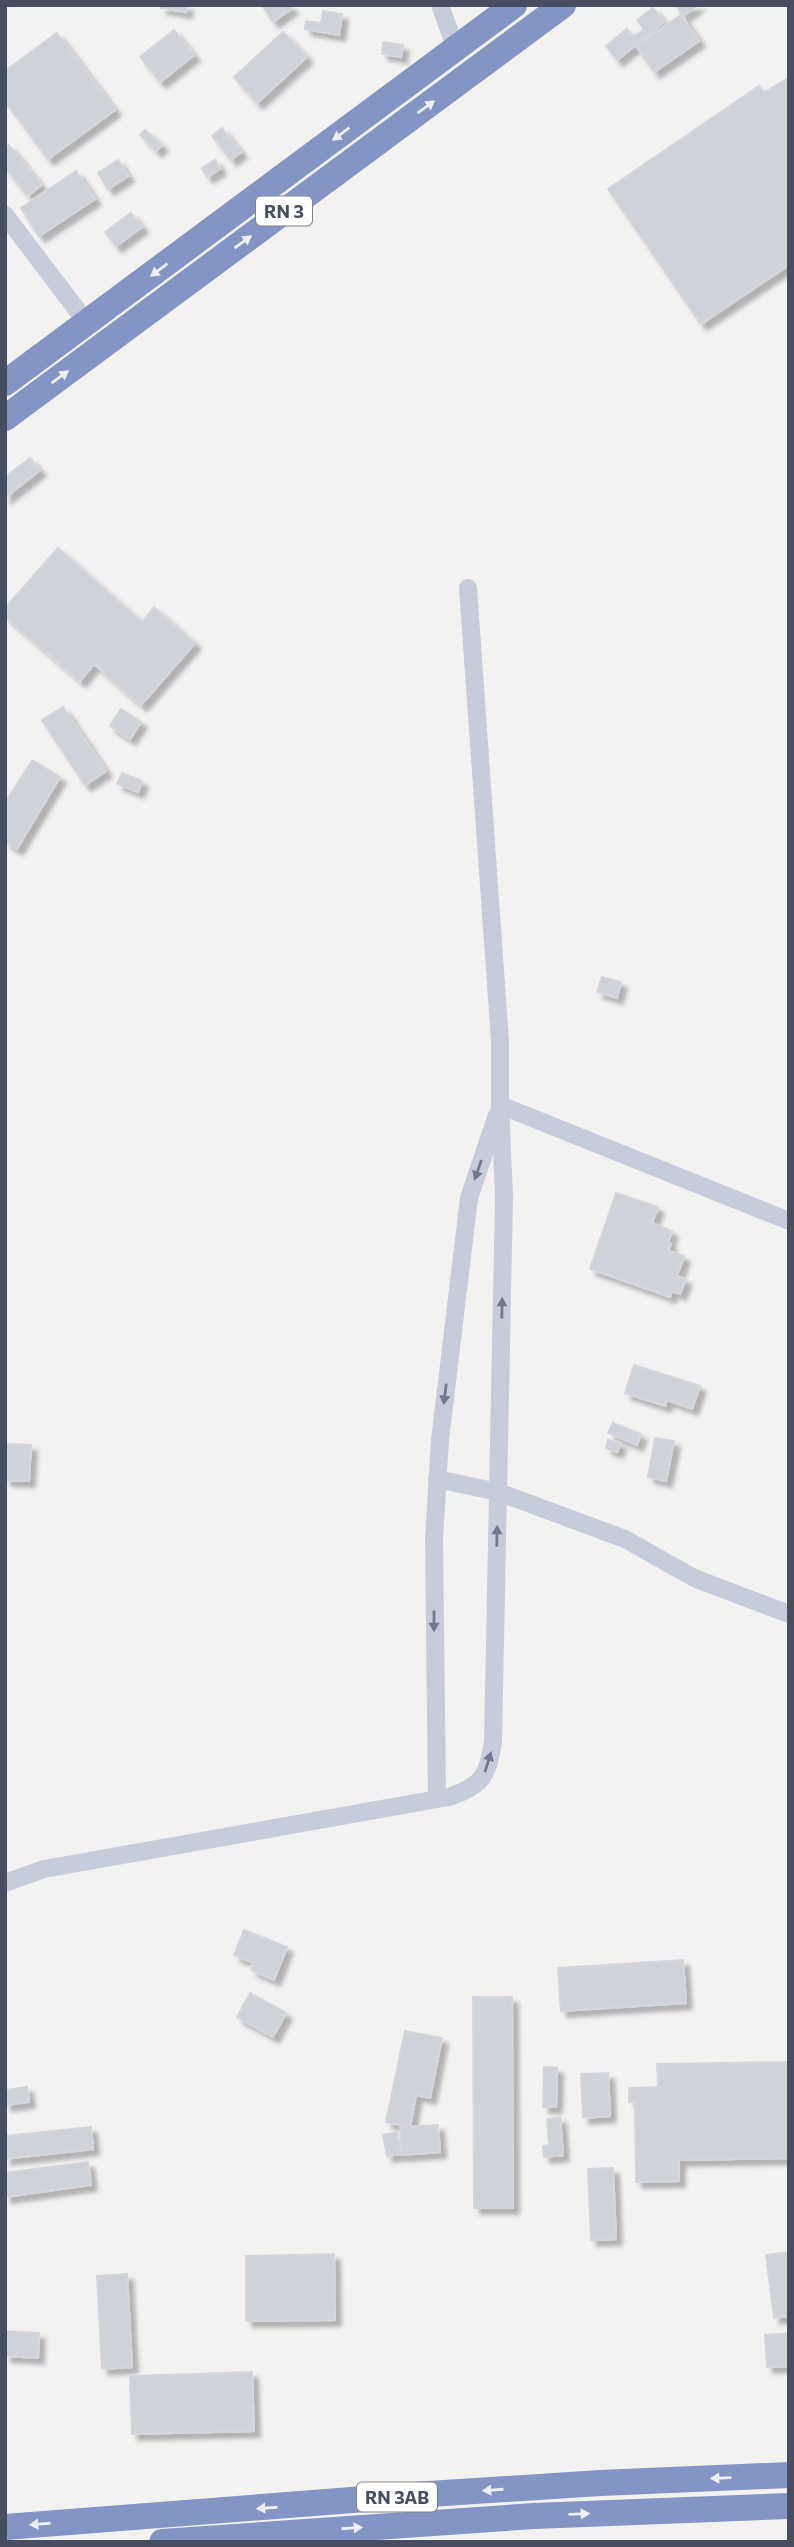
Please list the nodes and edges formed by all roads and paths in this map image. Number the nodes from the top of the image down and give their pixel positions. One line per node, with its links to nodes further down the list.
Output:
1 (440, 5): 4 (street)
2 (514, 5): 4 (highway, RN 3)
3 (563, 5): 8 (highway, RN 3, one-way to 3)
4 (456, 49): 6 (highway, RN 3, one-way to 6)
5 (5, 215): 6 (street)
6 (87, 323): 7 (highway, RN 3)
7 (5, 383)
8 (5, 418)
9 (468, 588): 10 (street)
10 (500, 1105): 11 (street); 12 (street, one-way to 12); 13 (street, one-way to 10)
11 (789, 1221)
12 (437, 1479): 13 (street); 15 (street, one-way to 15)
13 (498, 1492): 14 (street); 15 (street, one-way to 13)
14 (789, 1614)
15 (437, 1799): 16 (street)
16 (5, 1883)
17 (789, 2475): 19 (highway, RN 3AB, one-way to 19)
18 (789, 2506): 20 (highway, RN 3AB, one-way to 18)
19 (5, 2527)
20 (162, 2542)

